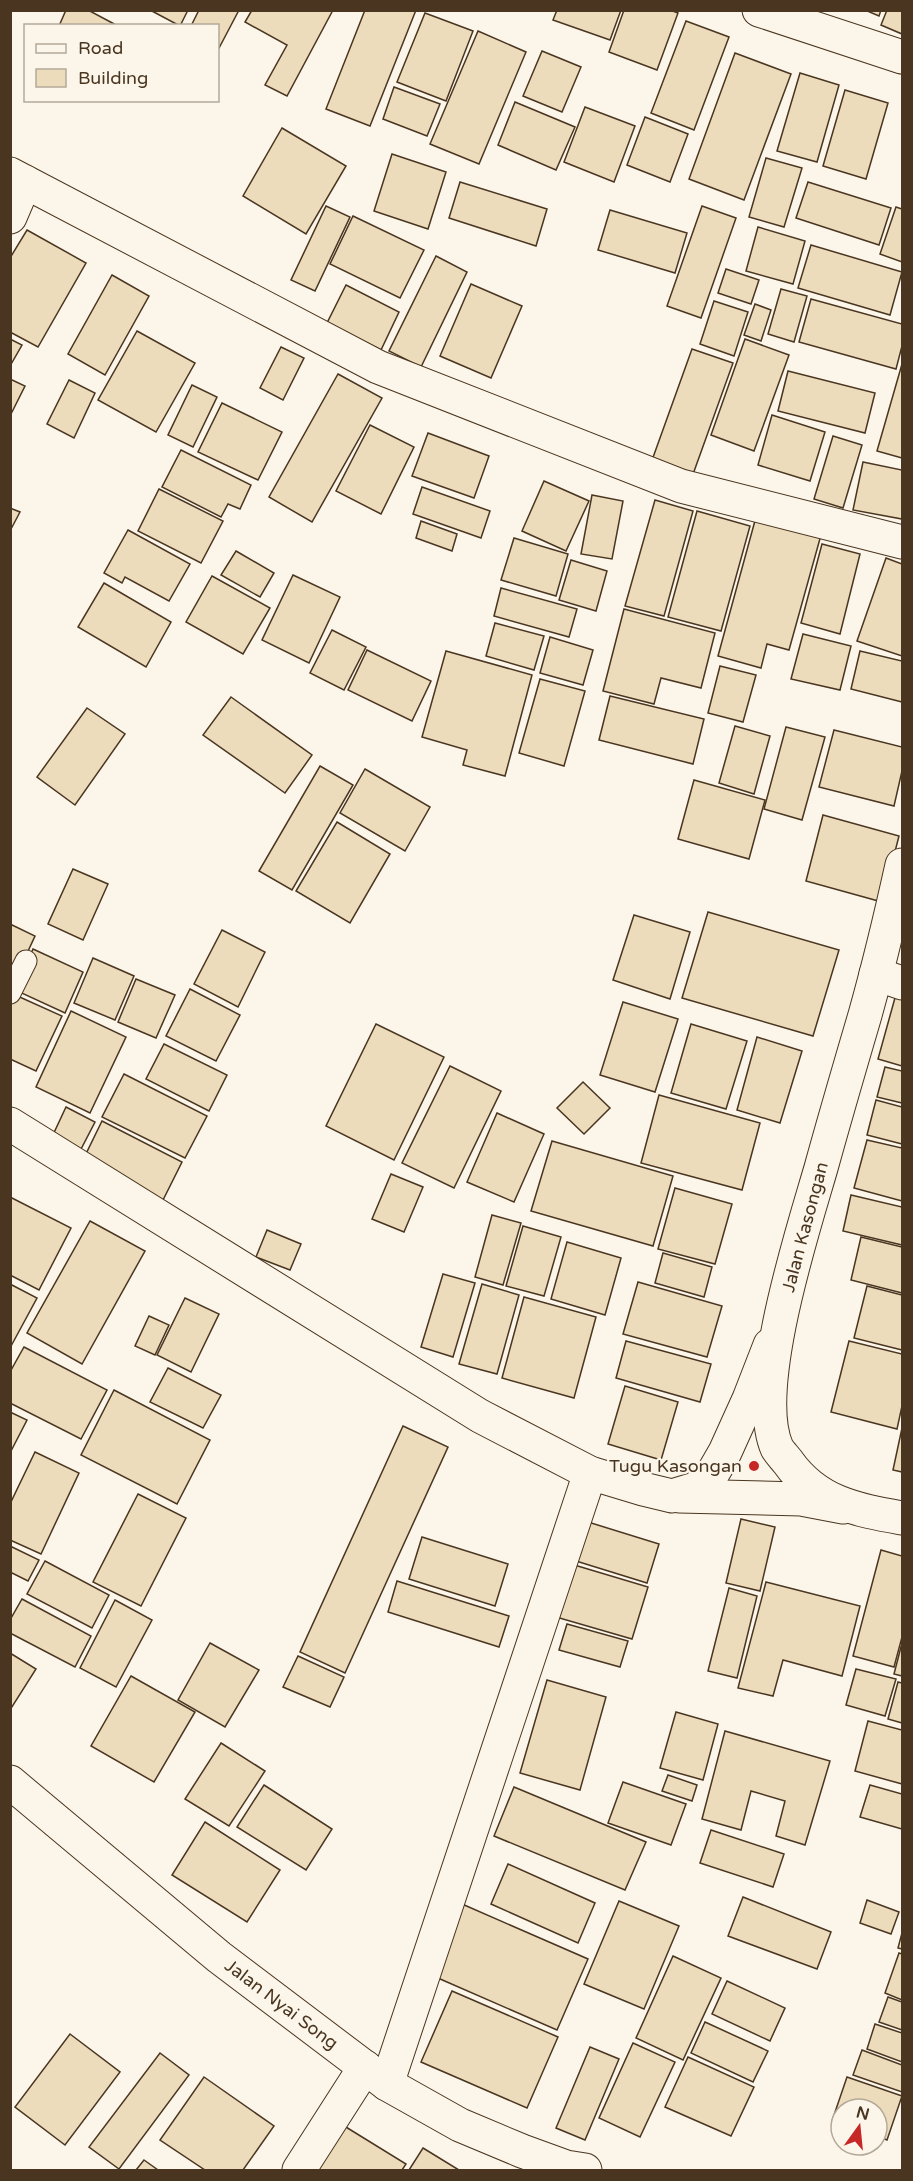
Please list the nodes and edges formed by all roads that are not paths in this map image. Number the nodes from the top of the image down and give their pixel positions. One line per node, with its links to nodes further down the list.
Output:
1 (759, 10): 2 (street)
2 (903, 57)
3 (18, 178): 4 (street); 5 (street)
4 (10, 217)
5 (903, 542)
6 (903, 865): 8 (street, Jalan Kasongan)
7 (26, 961): 9 (lane)
8 (890, 979): 11 (street, Jalan Kasongan)
9 (10, 993)
10 (10, 1124): 12 (street)
11 (782, 1312): 13 (street); 14 (street, Jalan Kasongan)
12 (590, 1473): 13 (street); 17 (street)
13 (672, 1496): 14 (street)
14 (859, 1510): 15 (street, Jalan Kasongan)
15 (903, 1518)
16 (10, 1782): 17 (street, Jalan Nyai Song)
17 (376, 2075): 18 (street); 19 (street, Jalan Nyai Song)
18 (299, 2170)
19 (585, 2170)

